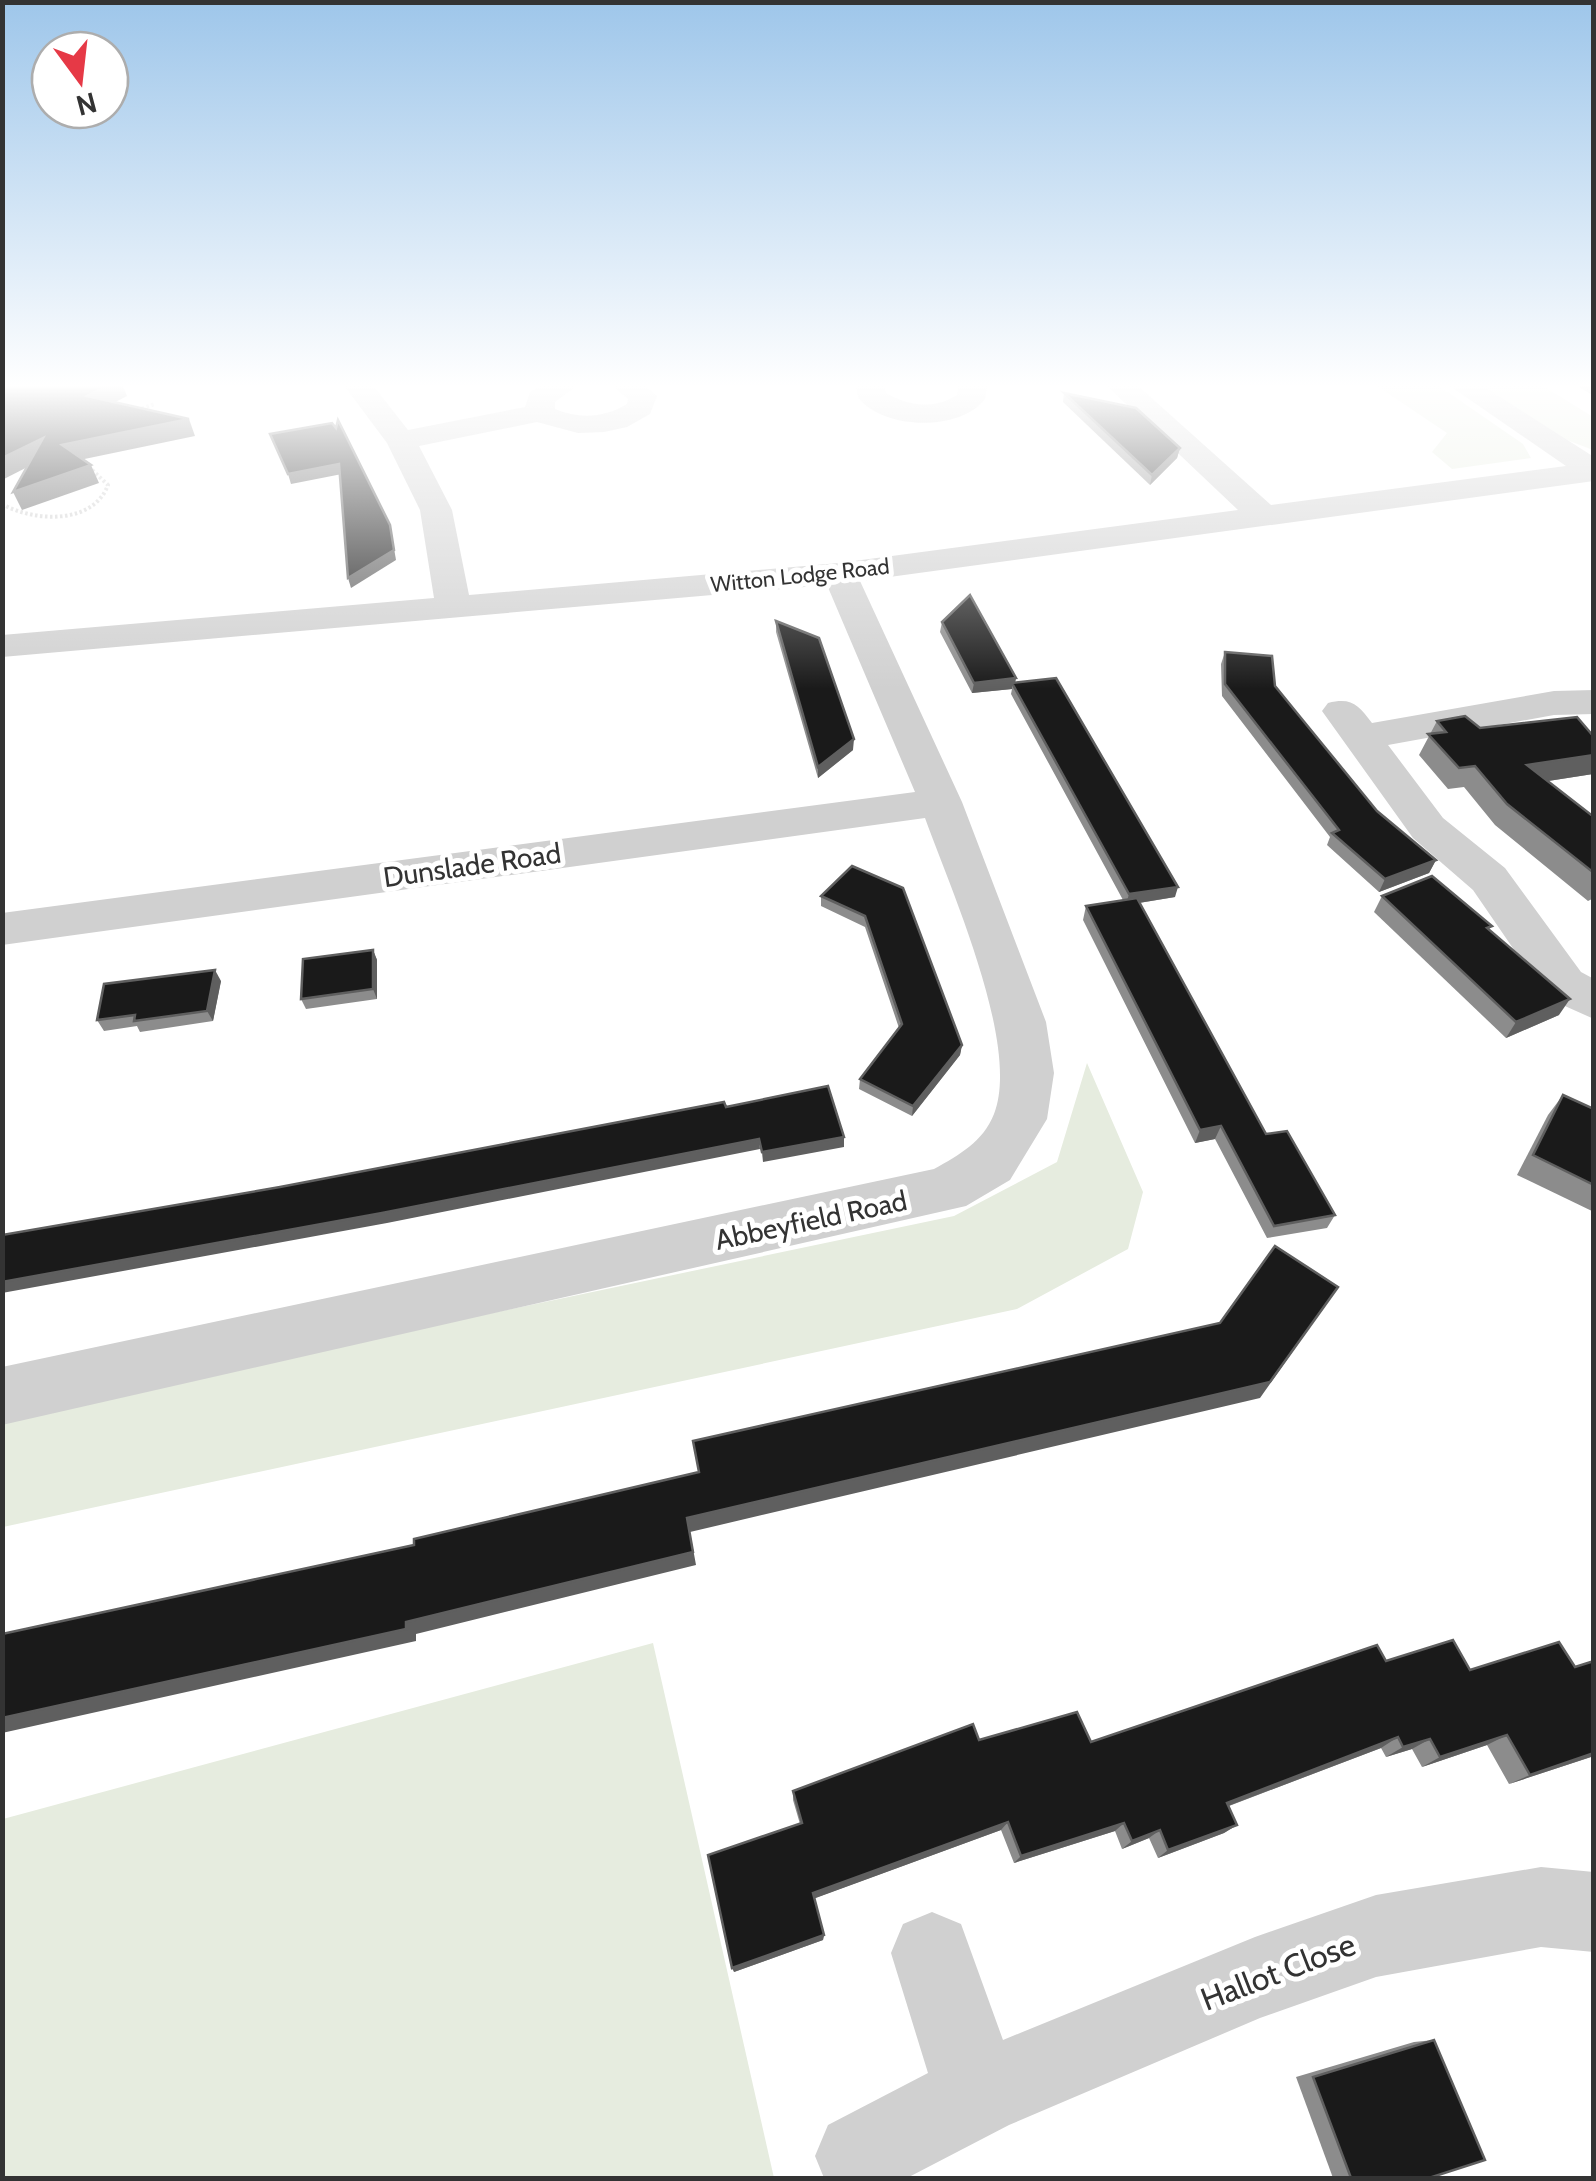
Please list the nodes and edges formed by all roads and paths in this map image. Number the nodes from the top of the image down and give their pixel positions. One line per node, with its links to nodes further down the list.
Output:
1 (108, 486): 5 (path)
2 (424, 486): 8 (street)
3 (1231, 486): 6 (street)
4 (1493, 486): 6 (street, Witton Lodge Road)
5 (2, 504)
6 (1265, 517): 7 (street, Witton Lodge Road)
7 (839, 573): 8 (street, Witton Lodge Road); 11 (street, Abbeyfield Road)
8 (452, 606): 9 (street, Witton Lodge Road)
9 (2, 646)
10 (1594, 702): 13 (street)
11 (941, 802): 12 (street, Dunslade Road); 14 (street, Abbeyfield Road)
12 (2, 929)
13 (1594, 1001)
14 (2, 1396)
15 (1594, 1912): 17 (street, Hallot Close)
16 (932, 1953): 17 (street)
17 (978, 2094): 18 (street, Hallot Close)
18 (859, 2156)

